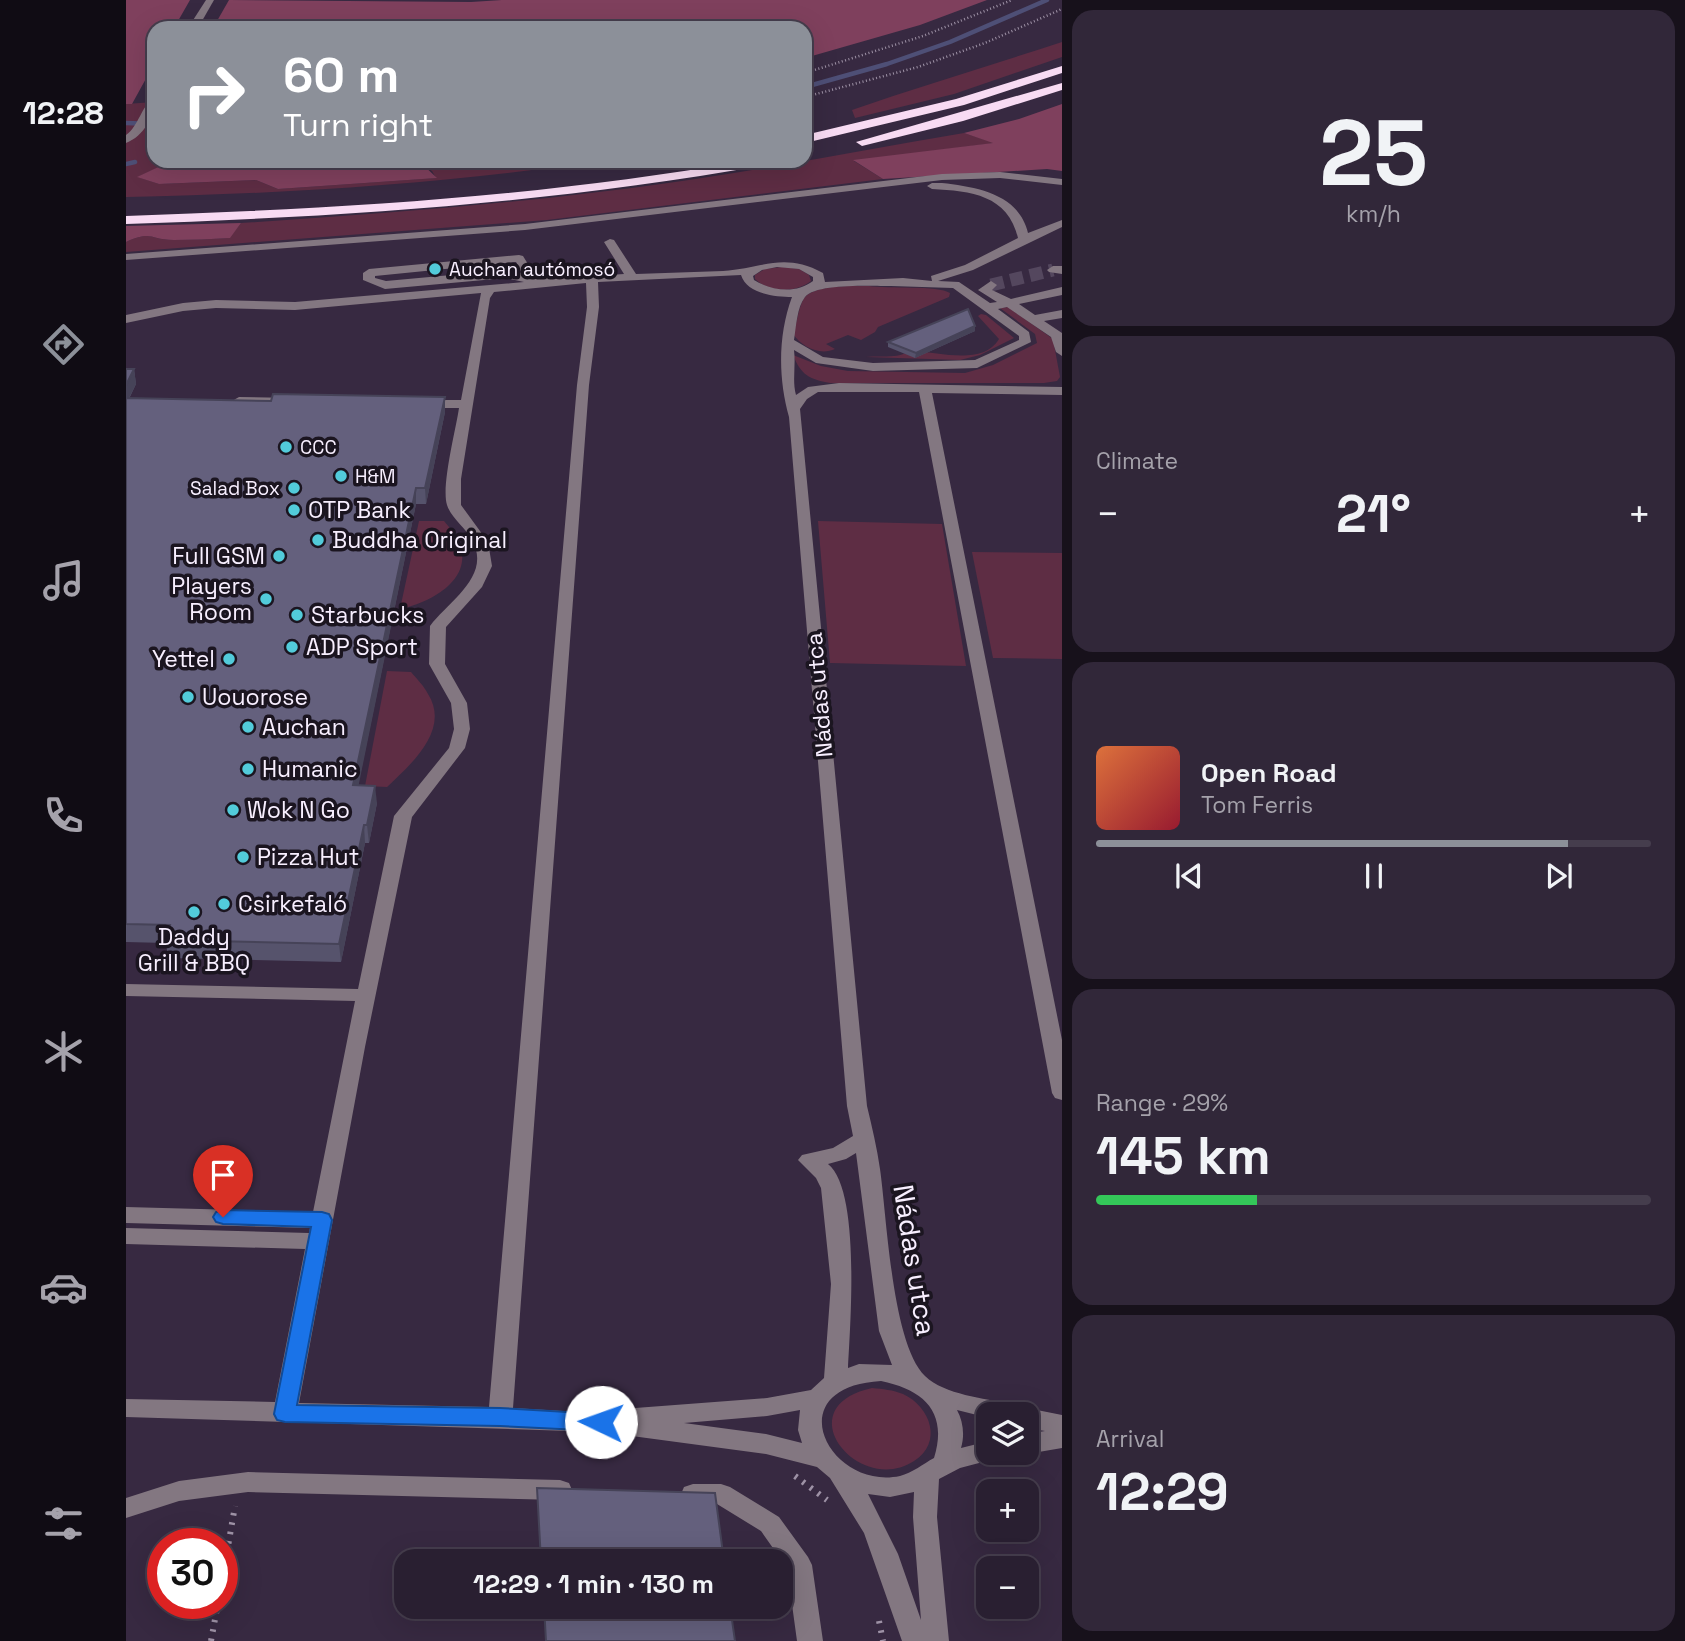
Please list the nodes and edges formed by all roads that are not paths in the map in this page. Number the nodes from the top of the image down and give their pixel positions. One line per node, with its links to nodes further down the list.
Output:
1 (209, 0): 2 (street)
2 (197, 21)
3 (1062, 69): 6 (highway)
4 (1062, 86): 8 (highway)
5 (147, 115): 7 (street)
6 (812, 137)
7 (126, 140)
8 (853, 144)
9 (638, 168): 11 (highway)
10 (724, 168): 16 (highway)
11 (625, 170)
12 (600, 173): 15 (highway)
13 (1062, 183): 14 (street)
14 (825, 191): 19 (street); 21 (street)
15 (126, 206)
16 (126, 220)
17 (1062, 223): 19 (street)
18 (1062, 232): 19 (street)
19 (1024, 238): 24 (street)
20 (610, 242): 25 (street)
21 (126, 257)
22 (811, 269): 23 (street); 24 (street); 33 (street)
23 (752, 270): 25 (street); 29 (street)
24 (965, 270): 28 (street)
25 (631, 276): 26 (street); 29 (street)
26 (592, 279): 27 (street); 64 (street)
27 (548, 283): 30 (street); 30 (street)
28 (894, 283): 33 (street); 36 (street)
29 (751, 284): 33 (street)
30 (531, 285): 32 (street)
31 (991, 285): 35 (street)
32 (489, 289): 38 (street); 49 (street)
33 (809, 289): 40 (street, Nádas utca)
34 (1062, 291): 35 (street)
35 (1009, 303): 36 (street); 39 (street)
36 (987, 307): 40 (street)
37 (1059, 314): 39 (street)
38 (126, 319)
39 (1034, 319): 41 (street)
40 (787, 341): 42 (street, Nádas utca)
41 (1062, 352)
42 (790, 365): 43 (street); 50 (street, Nádas utca)
43 (839, 387): 44 (street); 50 (street)
44 (925, 388): 45 (street); 53 (street)
45 (1062, 391)
46 (225, 401): 47 (street)
47 (309, 402)
48 (408, 404): 49 (street)
49 (467, 404): 52 (street)
50 (794, 408): 54 (street, Nádas utca)
51 (126, 990): 52 (street)
52 (365, 995): 56 (street)
53 (1062, 1093)
54 (864, 1139): 58 (street); 59 (street, Nádas utca)
55 (126, 1215): 56 (street)
56 (320, 1230): 57 (street); 63 (street)
57 (126, 1236)
58 (835, 1382): 59 (street); 60 (street)
59 (925, 1388): 61 (street); 72 (street, Nádas utca)
60 (817, 1398): 66 (street); 71 (street)
61 (976, 1404)
62 (126, 1408): 63 (street)
63 (285, 1414): 64 (street)
64 (500, 1417): 66 (street)
65 (1039, 1420): 67 (street)
66 (601, 1422): 71 (street)
67 (1062, 1425)
68 (1062, 1438): 69 (street)
69 (1039, 1442)
70 (976, 1456): 72 (street)
71 (831, 1465): 72 (street); 77 (street)
72 (935, 1471): 78 (street, Nádas utca)
73 (582, 1491): 75 (street)
74 (666, 1493): 76 (street)
75 (126, 1508)
76 (810, 1641)
77 (915, 1641)
78 (936, 1641)

